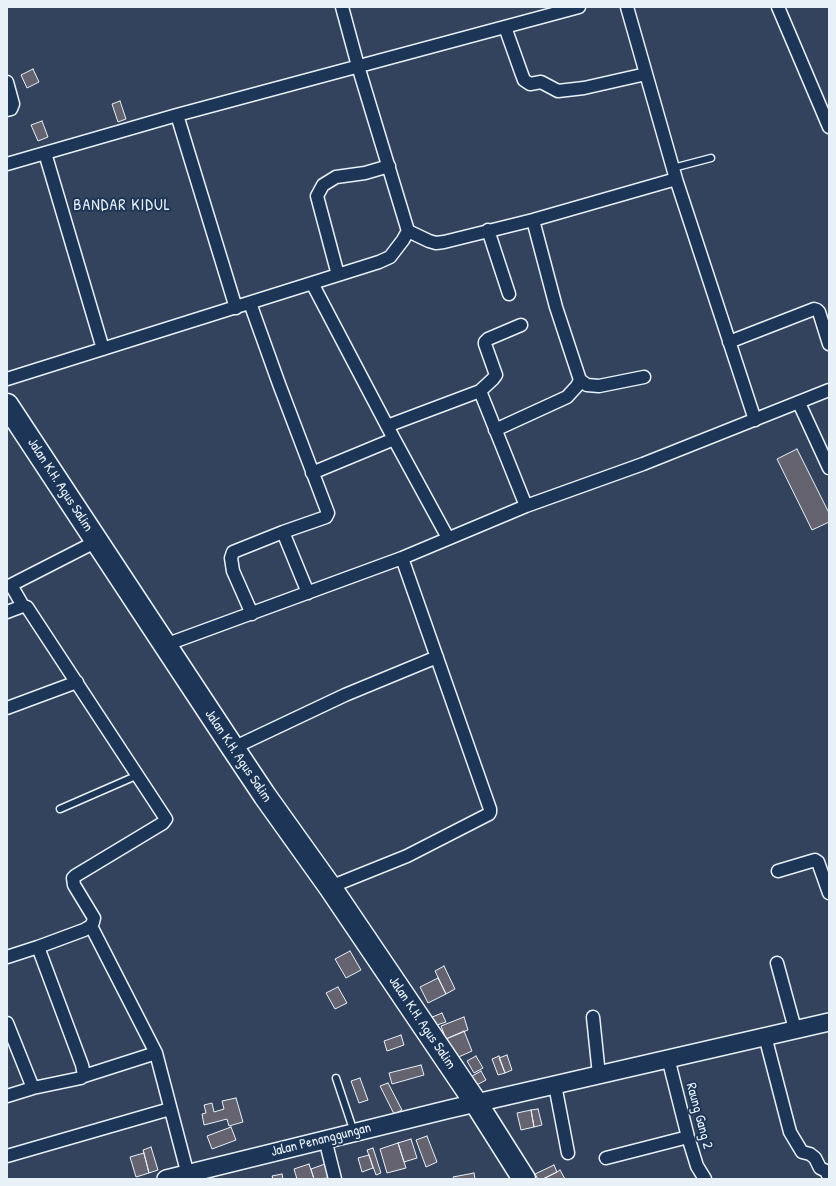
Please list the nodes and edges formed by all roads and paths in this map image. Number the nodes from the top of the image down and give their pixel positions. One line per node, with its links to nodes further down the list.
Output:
1 (342, 7): 6 (street)
2 (579, 7): 5 (street)
3 (627, 7): 7 (street)
4 (778, 7): 11 (street)
5 (505, 27): 6 (street); 7 (street)
6 (358, 66): 10 (street); 15 (street)
7 (646, 74): 16 (street)
8 (7, 82): 9 (street)
9 (7, 110)
10 (177, 115): 12 (street); 25 (street)
11 (829, 127)
12 (45, 153): 14 (street); 29 (street)
13 (711, 158): 16 (lane)
14 (7, 164)
15 (388, 166): 20 (street); 21 (street)
16 (673, 168): 17 (street)
17 (676, 179): 18 (street); 27 (street)
18 (532, 220): 19 (street); 32 (street)
19 (488, 230): 20 (street); 23 (street)
20 (408, 231): 21 (street)
21 (338, 275): 22 (street)
22 (312, 283): 24 (street); 38 (street)
23 (509, 294)
24 (250, 303): 25 (street); 42 (street)
25 (236, 308): 29 (street)
26 (521, 325): 34 (street)
27 (729, 342): 28 (street); 37 (street)
28 (829, 344)
29 (103, 349): 31 (street)
30 (644, 377): 32 (street)
31 (7, 379)
32 (580, 380): 39 (street)
33 (829, 390): 35 (street)
34 (480, 391): 38 (street); 39 (street)
35 (799, 403): 37 (street); 41 (street)
36 (7, 404): 46 (highway, Jalan K.H. Agus Salim)
37 (755, 420): 43 (street)
38 (387, 426): 40 (street)
39 (495, 430): 43 (street)
40 (394, 439): 42 (street); 45 (street)
41 (829, 468)
42 (312, 473): 44 (street)
43 (526, 506): 45 (street)
44 (283, 532): 49 (street); 52 (street)
45 (448, 538): 47 (street)
46 (97, 541): 48 (street); 53 (highway, Jalan K.H. Agus Salim)
47 (402, 558): 49 (street); 54 (street)
48 (9, 586): 50 (street)
49 (308, 593): 52 (street)
50 (23, 606): 51 (street); 55 (street)
51 (7, 612)
52 (252, 614): 53 (street)
53 (165, 645): 57 (highway, Jalan K.H. Agus Salim)
54 (437, 657): 57 (street); 61 (street)
55 (77, 682): 56 (street); 58 (street)
56 (7, 708)
57 (233, 748): 61 (highway, Jalan K.H. Agus Salim)
58 (138, 775): 59 (lane); 63 (street)
59 (60, 809)
60 (778, 871): 62 (street)
61 (330, 887): 80 (highway, Jalan K.H. Agus Salim)
62 (829, 893)
63 (91, 926): 64 (street); 72 (street)
64 (38, 947): 65 (street); 75 (street)
65 (7, 957)
66 (777, 963): 70 (street)
67 (593, 1017): 74 (street)
68 (829, 1022): 70 (main road, Jalan Penanggungan)
69 (7, 1023): 78 (street)
70 (795, 1030): 71 (main road, Jalan Penanggungan)
71 (765, 1036): 73 (main road, Jalan Penanggungan); 89 (street)
72 (156, 1052): 75 (street); 81 (street)
73 (668, 1058): 74 (main road, Jalan Penanggungan); 83 (street, Raung Gang 2)
74 (599, 1074): 77 (main road, Jalan Penanggungan)
75 (84, 1076): 78 (street)
76 (336, 1078): 82 (lane)
77 (555, 1084): 80 (main road, Jalan Penanggungan); 85 (street)
78 (33, 1088): 79 (street)
79 (7, 1096)
80 (476, 1103): 82 (main road, Jalan Penanggungan); 92 (highway, Jalan K.H. Agus Salim)
81 (170, 1109): 86 (street); 88 (street)
82 (354, 1132): 84 (main road, Jalan Penanggungan)
83 (688, 1137): 87 (street); 93 (street, Raung Gang 2)
84 (325, 1139): 88 (main road, Jalan Penanggungan); 91 (street)
85 (568, 1153)
86 (7, 1156)
87 (606, 1158)
88 (188, 1176): 90 (main road, Jalan Penanggungan)
89 (829, 1177)
90 (166, 1179)
91 (335, 1179)
92 (524, 1179)
93 (705, 1179)

